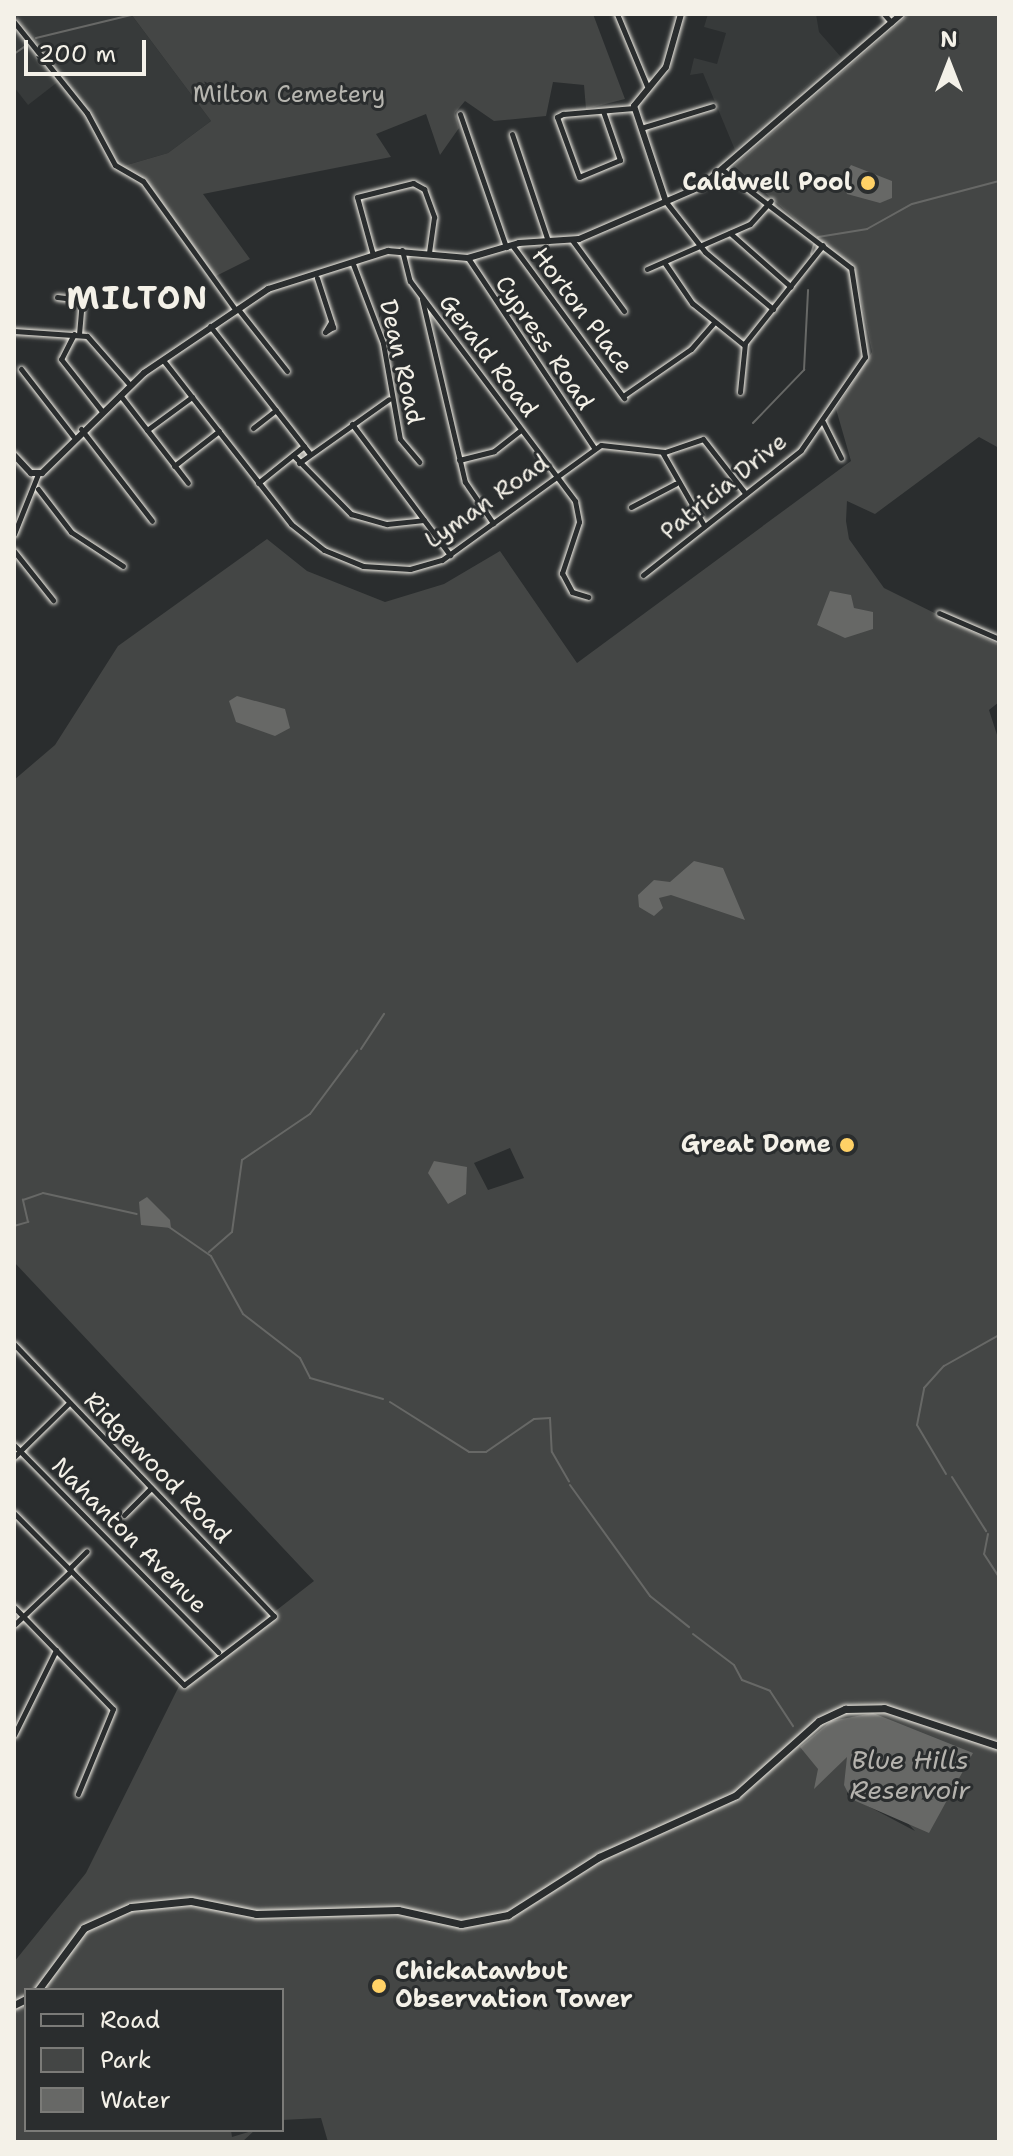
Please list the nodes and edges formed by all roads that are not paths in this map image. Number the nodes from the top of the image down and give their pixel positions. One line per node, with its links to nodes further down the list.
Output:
1 (617, 14): 7 (street)
2 (681, 14): 7 (street)
3 (884, 14): 6 (street)
4 (901, 14): 6 (street)
5 (14, 22): 34 (street)
6 (891, 22): 14 (street)
7 (647, 86): 9 (street)
8 (713, 106): 12 (street)
9 (634, 108): 10 (street); 12 (street)
10 (603, 111): 10 (street)
11 (460, 114): 21 (street, Horton Place)
12 (640, 128): 16 (street)
13 (512, 134): 19 (street)
14 (723, 170): 15 (street, Patricia Drive); 16 (street)
15 (771, 201): 17 (street); 20 (street, Patricia Drive)
16 (666, 202): 18 (street); 22 (street)
17 (730, 233): 22 (street); 31 (street)
18 (572, 240): 19 (street); 36 (street)
19 (548, 241): 21 (street)
20 (823, 245): 31 (street); 53 (street, Patricia Drive)
21 (509, 246): 26 (street); 38 (street, Horton Place)
22 (701, 246): 27 (street); 35 (street)
23 (402, 250): 24 (street); 25 (street); 33 (street, Gerald Road)
24 (429, 254): 25 (street); 26 (street)
25 (373, 255): 28 (street)
26 (468, 258): 62 (street, Cypress Road)
27 (664, 262): 29 (street); 38 (street)
28 (353, 264): 30 (street); 50 (street, Dean Road)
29 (647, 269)
30 (317, 278): 34 (street); 37 (street)
31 (791, 287): 35 (street)
32 (57, 297): 41 (street)
33 (423, 299): 58 (street, Gerald Road); 68 (street)
34 (236, 308): 39 (street); 45 (street)
35 (773, 309): 42 (street)
36 (624, 311)
37 (331, 322)
38 (714, 323): 42 (street)
39 (210, 326): 43 (street); 52 (street)
40 (14, 331): 41 (street)
41 (77, 334): 46 (street); 51 (street)
42 (744, 345): 47 (street)
43 (163, 359): 46 (street); 49 (street, Lyman Road)
44 (21, 369): 60 (street)
45 (287, 371)
46 (130, 385): 48 (street)
47 (740, 392)
48 (119, 394): 51 (street); 57 (street)
49 (192, 397): 57 (street); 59 (street, Lyman Road)
50 (389, 399): 54 (street); 69 (street, Dean Road)
51 (101, 410): 56 (street)
52 (276, 410): 55 (street); 61 (street)
53 (823, 422): 67 (street); 78 (street, Patricia Drive)
54 (352, 424): 64 (street); 80 (street)
55 (253, 428)
56 (81, 429): 60 (street); 81 (street)
57 (147, 430): 71 (street)
58 (521, 430): 68 (street); 73 (street, Gerald Road)
59 (219, 431): 71 (street); 75 (street, Lyman Road)
60 (73, 436): 72 (street)
61 (304, 446): 64 (street); 66 (street)
62 (594, 448): 63 (street); 73 (street, Lyman Road)
63 (662, 452): 76 (street); 78 (street)
64 (310, 454): 70 (street)
65 (14, 455): 72 (street)
66 (293, 455): 70 (street); 75 (street)
67 (841, 458)
68 (459, 460): 82 (street)
69 (419, 462)
70 (299, 463): 80 (street)
71 (174, 466): 74 (street)
72 (38, 474): 77 (street)
73 (556, 475): 82 (street, Lyman Road); 89 (street, Gerald Road)
74 (188, 483)
75 (258, 483): 86 (street, Lyman Road)
76 (675, 484): 79 (street); 83 (street)
77 (38, 489): 84 (street); 87 (street)
78 (745, 493): 83 (street, Patricia Drive)
79 (631, 507)
80 (424, 520): 86 (street)
81 (152, 521)
82 (493, 523): 86 (street, Lyman Road)
83 (703, 524): 88 (street, Patricia Drive)
84 (14, 534)
85 (14, 551): 90 (street)
86 (450, 555)
87 (123, 566)
88 (643, 575)
89 (588, 597)
90 (53, 600)
91 (939, 613): 92 (street)
92 (999, 639)
93 (14, 1344): 94 (street, Ridgewood Road)
94 (69, 1403): 96 (street); 98 (street, Ridgewood Road)
95 (14, 1445): 96 (street, Nahanton Avenue)
96 (20, 1451): 97 (street); 107 (street, Nahanton Avenue)
97 (14, 1457)
98 (151, 1488): 100 (street); 107 (street, Ridgewood Road)
99 (14, 1513): 102 (street)
100 (124, 1515)
101 (87, 1551): 102 (street)
102 (70, 1570): 104 (street); 107 (street)
103 (14, 1607): 104 (street)
104 (23, 1616): 105 (street); 106 (street)
105 (14, 1625)
106 (56, 1650): 108 (street); 110 (street)
107 (218, 1653)
108 (14, 1735)
109 (999, 1746): 111 (main road)
110 (78, 1794)
111 (39, 1988)

